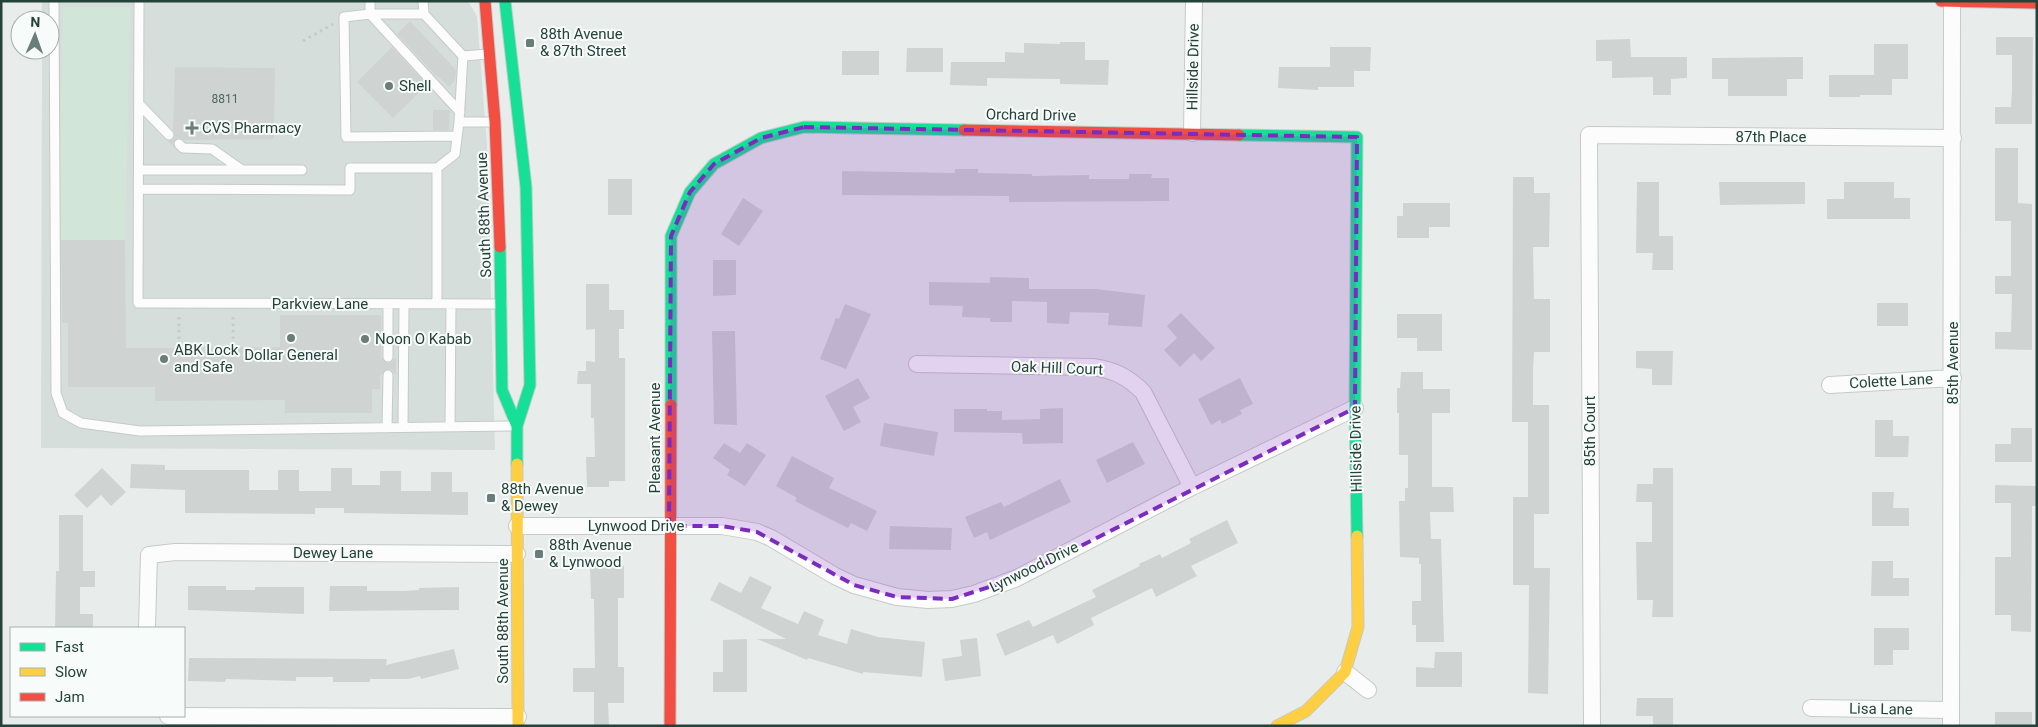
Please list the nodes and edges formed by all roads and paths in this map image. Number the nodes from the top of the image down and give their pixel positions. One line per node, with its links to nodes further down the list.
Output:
1 (54, 1): 52 (lane)
2 (139, 1): 17 (lane)
3 (370, 1): 11 (lane)
4 (423, 1): 12 (lane)
5 (485, 1): 15 (street, South 88th Avenue)
6 (506, 1): 49 (street, South 88th Avenue)
7 (1194, 1): 21 (street, Hillside Drive)
8 (1941, 1): 9 (street)
9 (1952, 1): 10 (street); 26 (street, 85th Avenue)
10 (2037, 3)
11 (370, 14): 12 (lane); 13 (lane); 18 (lane)
12 (424, 14): 16 (lane)
13 (344, 17): 14 (path); 24 (lane)
14 (303, 41)
15 (490, 54): 16 (lane); 20 (street, South 88th Avenue)
16 (463, 56): 18 (lane)
17 (139, 104): 22 (lane); 30 (lane)
18 (460, 112): 19 (lane)
19 (459, 122): 20 (lane); 24 (lane)
20 (495, 122): 40 (street, South 88th Avenue)
21 (1192, 133): 25 (street, Orchard Drive); 28 (street, Orchard Drive)
22 (169, 135)
23 (1589, 135): 26 (street, 87th Place); 66 (street, 85th Court)
24 (457, 136): 29 (lane)
25 (1356, 137): 48 (street, Hillside Drive)
26 (1953, 138): 46 (street, 85th Avenue)
27 (179, 144): 31 (lane)
28 (714, 164): 55 (street, Pleasant Avenue)
29 (437, 168): 33 (lane); 38 (lane)
30 (139, 170): 31 (lane); 33 (lane)
31 (242, 170): 32 (lane)
32 (302, 170)
33 (138, 189): 34 (lane, Parkview Lane)
34 (179, 303): 35 (lane, Parkview Lane); 41 (path)
35 (233, 304): 36 (lane, Parkview Lane); 42 (path)
36 (388, 304): 37 (lane, Parkview Lane); 43 (lane)
37 (404, 304): 38 (lane, Parkview Lane); 50 (lane)
38 (437, 304): 39 (lane, Parkview Lane)
39 (451, 304): 40 (lane, Parkview Lane); 51 (lane)
40 (502, 304): 49 (street, South 88th Avenue)
41 (179, 339)
42 (233, 339)
43 (388, 357)
44 (917, 364): 53 (street, Oak Hill Court)
45 (388, 375): 52 (lane)
46 (1952, 378): 47 (street, Colette Lane); 62 (street, 85th Avenue)
47 (1830, 385)
48 (1355, 408): 53 (street, Lynwood Drive); 58 (street, Hillside Drive)
49 (517, 426): 51 (lane); 54 (street, South 88th Avenue)
50 (403, 427): 51 (lane); 52 (lane)
51 (450, 427)
52 (388, 428)
53 (1192, 487): 55 (street, Lynwood Drive)
54 (517, 526): 55 (street, Lynwood Drive); 56 (street, South 88th Avenue)
55 (669, 526): 64 (street, Pleasant Avenue)
56 (517, 554): 57 (street, Dewey Lane); 63 (street, South 88th Avenue)
57 (148, 627)
58 (1345, 672): 59 (street); 65 (street, Hillside Drive)
59 (1368, 690)
60 (1811, 708): 62 (street, Lisa Lane)
61 (185, 716): 63 (street)
62 (1951, 718)
63 (518, 721)
64 (670, 726)
65 (1277, 726)
66 (1592, 726)

